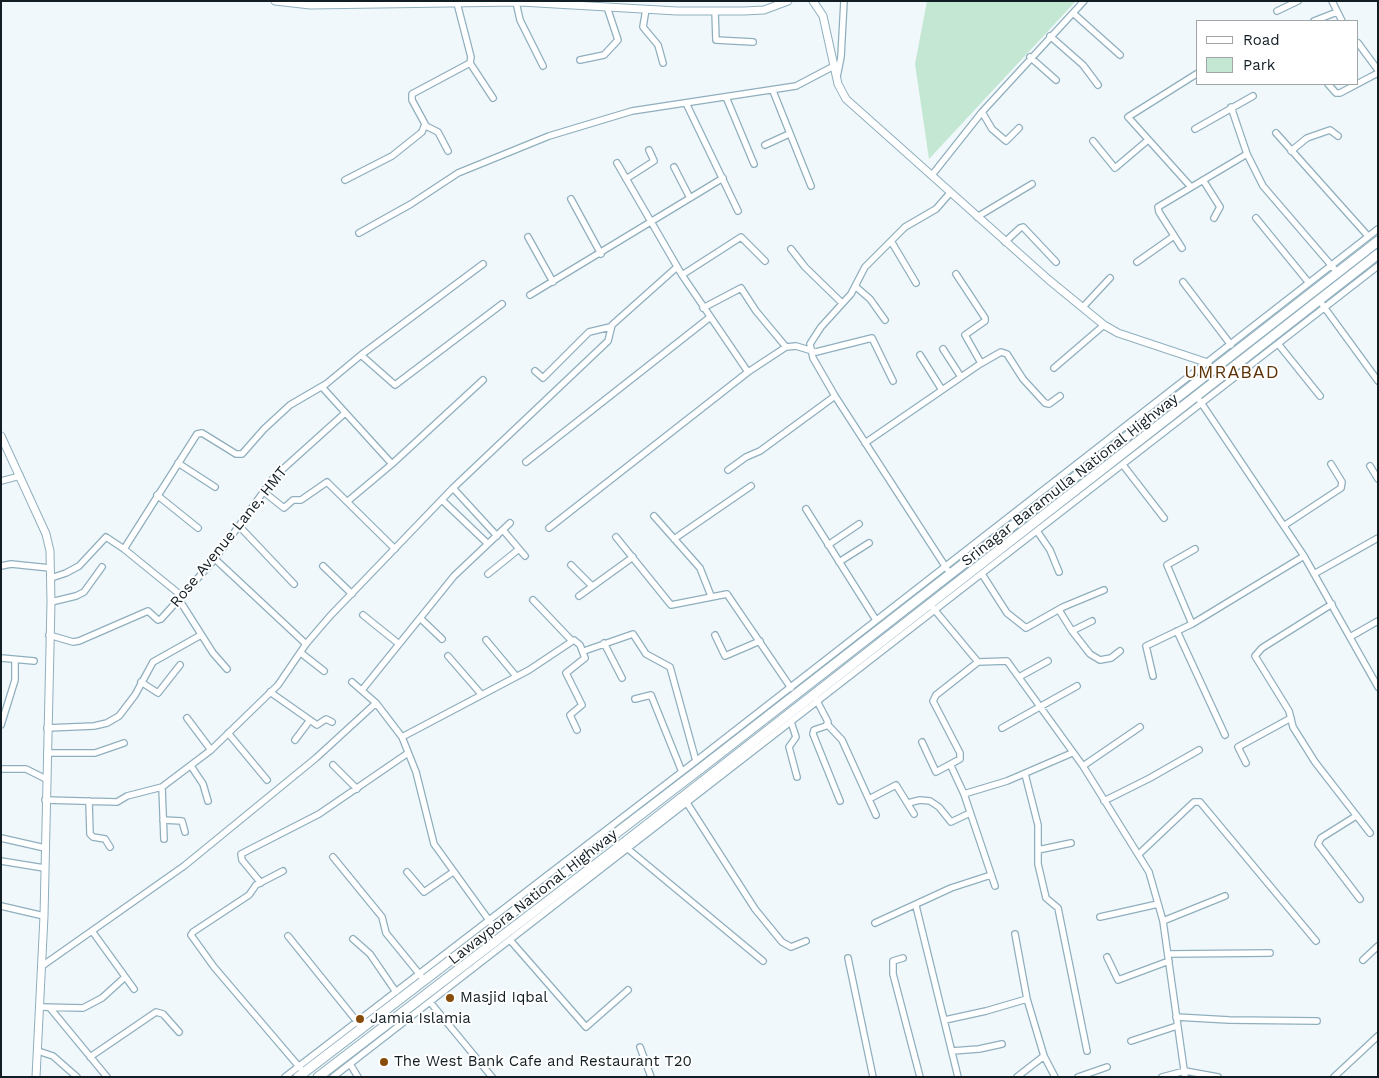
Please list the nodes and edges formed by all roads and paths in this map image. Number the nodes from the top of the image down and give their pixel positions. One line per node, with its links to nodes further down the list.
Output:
1 (275, 1): 10 (street)
2 (788, 1): 17 (street)
3 (813, 1): 32 (street)
4 (844, 1): 35 (street)
5 (1084, 1): 20 (street)
6 (1298, 1): 18 (street)
7 (1332, 1): 19 (street)
8 (408, 2): 11 (street); 12 (street)
9 (516, 2): 12 (street); 13 (street); 31 (street)
10 (310, 3): 11 (street)
11 (368, 3)
12 (457, 3): 30 (street)
13 (569, 3): 15 (street)
14 (618, 4): 15 (street); 16 (street)
15 (606, 6): 28 (street)
16 (646, 9): 17 (street); 29 (street)
17 (715, 11): 24 (street)
18 (1277, 11)
19 (1337, 12): 21 (street); 22 (street)
20 (1073, 13): 23 (street); 26 (street)
21 (1317, 20)
22 (1341, 20)
23 (1050, 36): 27 (street); 38 (street)
24 (753, 42)
25 (1359, 44): 33 (street)
26 (1120, 55)
27 (1030, 57): 36 (street); 47 (street)
28 (580, 60)
29 (663, 62)
30 (470, 63): 44 (street); 48 (street)
31 (543, 66)
32 (834, 66): 35 (street); 41 (street)
33 (1378, 72): 37 (street)
34 (1196, 74): 54 (street)
35 (837, 77): 64 (street)
36 (1056, 80)
37 (1359, 82)
38 (1098, 85)
39 (1329, 85): 40 (street)
40 (1354, 85)
41 (773, 91): 43 (street); 52 (street)
42 (1253, 96): 46 (street)
43 (726, 97): 45 (street); 62 (street)
44 (493, 98)
45 (686, 103): 65 (street); 81 (street)
46 (1231, 107): 50 (street); 60 (street)
47 (982, 112): 49 (street); 64 (street)
48 (426, 126): 57 (street); 67 (street)
49 (1020, 128)
50 (1195, 129)
51 (1276, 133): 59 (street)
52 (789, 134): 56 (street); 70 (street)
53 (1338, 136): 59 (street)
54 (1148, 140): 55 (street); 71 (street)
55 (1093, 141)
56 (765, 145)
57 (448, 150)
58 (649, 150): 66 (street)
59 (1291, 151): 83 (street)
60 (1247, 154): 68 (street); 99 (street)
61 (618, 163): 66 (street)
62 (754, 164)
63 (674, 166): 73 (street)
64 (932, 175): 72 (street)
65 (723, 178): 73 (street); 75 (street)
66 (626, 179): 79 (street)
67 (345, 180)
68 (1203, 180): 71 (street); 77 (street)
69 (1032, 184): 76 (street)
70 (811, 186)
71 (1191, 187): 82 (street)
72 (950, 193): 76 (street); 86 (street)
73 (690, 198): 79 (street)
74 (571, 199): 91 (street)
75 (738, 211)
76 (978, 217): 87 (street)
77 (1214, 218)
78 (1256, 218): 106 (street)
79 (649, 222): 91 (street); 98 (street)
80 (1378, 229): 83 (street)
81 (359, 233)
82 (1174, 236): 88 (street); 95 (street)
83 (1368, 236): 90 (street)
84 (528, 237): 103 (street)
85 (1378, 240): 90 (highway, Srinagar Baramulla National Highway)
86 (891, 241): 105 (street); 107 (street)
87 (1005, 242): 94 (street); 112 (street)
88 (1182, 248)
89 (791, 249): 110 (street)
90 (1356, 252): 99 (highway, Srinagar Baramulla National Highway)
91 (601, 254): 103 (street)
92 (1378, 254): 111 (highway)
93 (765, 261): 101 (street)
94 (1056, 262)
95 (1137, 262)
96 (483, 264): 123 (street)
97 (1378, 266): 111 (street)
98 (677, 267): 101 (street); 117 (street)
99 (1334, 269): 106 (street); 142 (highway, Srinagar Baramulla National Highway)
100 (956, 274): 125 (street)
101 (682, 275): 113 (street)
102 (1110, 278): 112 (street)
103 (553, 282): 108 (street)
104 (1183, 282): 118 (street)
105 (916, 283)
106 (1309, 283): 118 (street)
107 (855, 286): 110 (street); 115 (street)
108 (530, 295)
109 (502, 304): 123 (street)
110 (842, 304): 122 (street)
111 (1322, 304): 119 (street); 133 (street); 139 (highway)
112 (1083, 307): 116 (street)
113 (703, 308): 114 (street); 120 (street)
114 (709, 318): 129 (street); 145 (street)
115 (885, 320)
116 (1104, 325): 126 (street); 127 (street)
117 (610, 327): 128 (street); 157 (street)
118 (1231, 345): 126 (street)
119 (1278, 345): 138 (street); 139 (street)
120 (786, 347): 122 (street); 129 (street)
121 (943, 349): 130 (street)
122 (811, 352): 132 (street); 136 (street)
123 (361, 355): 134 (street)
124 (920, 356): 135 (street)
125 (981, 363): 130 (street); 137 (street)
126 (1208, 363): 142 (street)
127 (1054, 368)
128 (535, 371)
129 (748, 372): 170 (street)
130 (961, 377): 135 (street)
131 (483, 380): 147 (street)
132 (893, 381)
133 (1378, 381)
134 (322, 387): 140 (street); 146 (street)
135 (942, 390): 143 (street)
136 (835, 396): 143 (street); 151 (street)
137 (1060, 396)
138 (1320, 396)
139 (1200, 400): 149 (street); 167 (street); 210 (highway)
140 (345, 412): 147 (street); 158 (street, Rose Avenue Lane, HMT)
141 (1, 436): 144 (street)
142 (1116, 439): 194 (highway, Srinagar Baramulla National Highway)
143 (865, 443): 194 (street)
144 (5, 453): 152 (street)
145 (526, 462)
146 (178, 463): 156 (street); 159 (street)
147 (392, 464): 161 (street)
148 (1331, 464): 167 (street)
149 (1123, 465): 164 (street); 172 (street)
150 (1370, 466): 153 (street)
151 (728, 470)
152 (20, 476): 154 (street); 193 (street)
153 (1378, 479)
154 (1, 481)
155 (751, 486): 176 (street)
156 (215, 487)
157 (454, 488): 160 (street); 173 (street)
158 (264, 492): 161 (street); 168 (street, Rose Avenue Lane, HMT)
159 (157, 495): 169 (street); 181 (street)
160 (442, 500): 178 (street); 182 (street)
161 (348, 501): 182 (street)
162 (806, 509): 179 (street)
163 (654, 516): 176 (street)
164 (1164, 518)
165 (510, 523): 171 (street)
166 (859, 524): 179 (street)
167 (1284, 525): 185 (street)
168 (240, 527): 187 (street, Rose Avenue Lane, HMT); 200 (street)
169 (198, 528)
170 (549, 528)
171 (502, 530): 173 (street); 180 (street)
172 (1037, 531): 195 (street); 197 (street)
173 (497, 536): 178 (street)
174 (616, 537): 186 (street)
175 (1378, 538): 198 (street)
176 (674, 539): 205 (street)
177 (869, 543): 188 (street)
178 (488, 544): 213 (street)
179 (828, 545): 188 (street)
180 (518, 548): 184 (street); 196 (street)
181 (124, 549): 199 (street); 206 (street)
182 (395, 549): 203 (street)
183 (1195, 549): 217 (street)
184 (525, 556)
185 (1304, 556): 198 (street); 217 (street)
186 (633, 557): 201 (street); 205 (street)
187 (215, 559): 206 (street, Rose Avenue Lane, HMT); 229 (street)
188 (839, 562): 214 (street)
189 (571, 565): 201 (street)
190 (1, 566): 193 (street)
191 (323, 566): 203 (street)
192 (102, 567): 208 (street)
193 (50, 568): 199 (street)
194 (947, 569): 214 (street); 252 (highway, Srinagar Baramulla National Highway)
195 (1060, 572)
196 (488, 574)
197 (982, 574): 210 (street); 211 (street)
198 (1314, 574): 209 (street)
199 (50, 578): 208 (street)
200 (294, 584)
201 (592, 586): 204 (street)
202 (1104, 590): 211 (street)
203 (352, 594): 229 (street)
204 (579, 596)
205 (711, 596): 227 (street)
206 (182, 599): 220 (street, Rose Avenue Lane, HMT); 221 (street)
207 (533, 600): 226 (street)
208 (51, 602): 220 (street)
209 (1332, 604): 223 (street); 261 (street)
210 (933, 607): 238 (street); 255 (highway)
211 (1059, 610): 218 (street)
212 (363, 614): 230 (street)
213 (420, 618): 224 (street); 230 (street)
214 (876, 620): 252 (street)
215 (1092, 621): 218 (street)
216 (1378, 621): 223 (street)
217 (1192, 624): 219 (street)
218 (1072, 631): 232 (street)
219 (1177, 631): 244 (street); 272 (street)
220 (48, 635): 267 (street)
221 (201, 635): 241 (street); 247 (street)
222 (715, 635): 227 (street)
223 (1350, 637): 250 (street)
224 (442, 639)
225 (486, 640): 243 (street)
226 (572, 641): 231 (street); 243 (street)
227 (760, 641): 252 (street)
228 (604, 642): 231 (street); 246 (street); 282 (street)
229 (306, 644): 233 (street)
230 (399, 644): 251 (street)
231 (584, 651): 270 (street)
232 (1120, 651)
233 (301, 652): 242 (street); 253 (street)
234 (448, 656): 254 (street)
235 (1, 658): 236 (street)
236 (15, 660): 237 (street); 266 (street)
237 (34, 661)
238 (978, 662): 245 (street); 286 (street)
239 (1048, 662): 245 (street)
240 (180, 665): 247 (street)
241 (227, 669)
242 (324, 671)
243 (516, 676): 254 (street)
244 (1153, 676)
245 (1019, 677): 258 (street)
246 (622, 678)
247 (141, 682): 267 (street)
248 (352, 682): 251 (street)
249 (1078, 686): 258 (street)
250 (1378, 687)
251 (362, 690): 257 (street)
252 (792, 690): 259 (highway, Lawaypora National Highway)
253 (270, 692): 262 (street); 271 (street)
254 (482, 694): 273 (street)
255 (816, 698): 264 (street); 265 (street); 301 (highway)
256 (635, 699): 289 (street)
257 (376, 703): 273 (street); 341 (street)
258 (1042, 707): 268 (street); 281 (street)
259 (767, 711): 282 (street); 296 (highway, Lawaypora National Highway)
260 (187, 718): 277 (street)
261 (1291, 718): 283 (street); 310 (street)
262 (310, 720): 263 (street); 274 (street)
263 (332, 722)
264 (791, 722): 291 (street); 305 (street)
265 (827, 724): 298 (street); 302 (street)
266 (1, 725)
267 (47, 728): 279 (street)
268 (1002, 728)
269 (1140, 728): 287 (street)
270 (577, 730)
271 (228, 733): 277 (street); 293 (street)
272 (1225, 735)
273 (402, 737): 280 (street)
274 (295, 740)
275 (922, 742): 286 (street)
276 (124, 744): 279 (street)
277 (211, 750): 285 (street)
278 (1199, 750): 303 (street)
279 (47, 753): 292 (street)
280 (408, 753): 295 (street); 327 (street)
281 (1072, 753): 287 (street); 290 (street)
282 (696, 761): 289 (street)
283 (1246, 763)
284 (333, 765): 295 (street)
285 (191, 766): 294 (street); 300 (street)
286 (951, 766): 297 (street)
287 (1083, 766): 303 (street)
288 (1, 769): 292 (street)
289 (682, 772): 339 (street)
290 (1024, 774): 297 (street); 320 (street)
291 (797, 777)
292 (46, 779): 299 (street)
293 (267, 780)
294 (162, 787): 304 (street); 311 (street)
295 (358, 789): 329 (street)
296 (670, 791): 301 (highway); 339 (highway, Lawaypora National Highway)
297 (964, 794): 307 (street)
298 (869, 799): 306 (street); 309 (street)
299 (45, 800): 304 (street); 318 (street)
300 (208, 801)
301 (677, 801): 389 (highway)
302 (840, 801)
303 (1104, 801): 321 (street)
304 (89, 802): 317 (street)
305 (687, 803): 319 (street); 346 (street)
306 (908, 803): 307 (street); 308 (street)
307 (970, 813): 328 (street)
308 (914, 814)
309 (876, 815)
310 (1356, 816): 313 (street); 332 (street)
311 (163, 820): 312 (street); 315 (street)
312 (185, 832)
313 (1370, 833)
314 (1, 838): 318 (street)
315 (164, 839)
316 (1071, 843): 320 (street)
317 (110, 847)
318 (45, 848): 324 (street)
319 (628, 849): 345 (street); 355 (street)
320 (1038, 850): 378 (street)
321 (1139, 854): 333 (street); 347 (street)
322 (333, 857): 358 (street)
323 (1, 861): 324 (street)
324 (44, 868): 336 (street)
325 (283, 872): 329 (street)
326 (407, 872): 327 (street)
327 (453, 872): 339 (street)
328 (991, 875): 330 (street); 335 (street)
329 (260, 883): 383 (street)
330 (995, 886)
331 (1225, 896): 338 (street)
332 (1360, 899)
333 (1158, 904): 337 (street); 338 (street)
334 (1, 906): 336 (street)
335 (916, 906): 340 (street); 367 (street)
336 (44, 916): 356 (street)
337 (1100, 917)
338 (1163, 921): 353 (street)
339 (492, 923): 358 (highway, Lawaypora National Highway)
340 (876, 923)
341 (92, 931): 356 (street); 357 (street)
342 (1015, 934): 362 (street)
343 (288, 936): 369 (street)
344 (353, 939): 361 (street)
345 (510, 940): 360 (street); 363 (street)
346 (806, 941)
347 (1316, 941)
348 (1378, 946): 354 (street)
349 (1270, 953): 353 (street)
350 (1107, 957): 353 (street)
351 (848, 958): 394 (street)
352 (903, 958): 395 (street)
353 (1169, 958): 366 (street)
354 (1363, 960)
355 (763, 961)
356 (42, 966): 364 (street)
357 (124, 978): 359 (street); 365 (street)
358 (422, 978): 361 (street); 369 (highway, Lawaypora National Highway)
359 (134, 989)
360 (628, 990)
361 (396, 992): 369 (street)
362 (1027, 999): 367 (street); 379 (street)
363 (430, 1002): 381 (street); 392 (street)
364 (41, 1007): 365 (street); 376 (street)
365 (50, 1008): 380 (street)
366 (1176, 1017): 368 (street); 370 (street)
367 (945, 1020): 377 (street)
368 (1318, 1021)
369 (359, 1025): 383 (highway, Lawaypora National Highway)
370 (1177, 1026): 373 (street); 384 (street)
371 (179, 1032): 380 (street)
372 (1378, 1036): 402 (street)
373 (1131, 1041)
374 (1002, 1044): 377 (street)
375 (640, 1046): 393 (street)
376 (38, 1051): 385 (street); 386 (street)
377 (952, 1051): 396 (street)
378 (1087, 1051)
379 (1044, 1056): 397 (street); 398 (street)
380 (90, 1057): 387 (street)
381 (350, 1064): 390 (street); 391 (street)
382 (1108, 1067): 399 (street)
383 (300, 1072): 388 (street)
384 (1185, 1074): 400 (street); 401 (street)
385 (36, 1077)
386 (77, 1077)
387 (107, 1077)
388 (285, 1077)
389 (318, 1077)
390 (333, 1077)
391 (358, 1077)
392 (492, 1077)
393 (651, 1077)
394 (873, 1077)
395 (920, 1077)
396 (958, 1077)
397 (1017, 1077)
398 (1055, 1077)
399 (1078, 1077)
400 (1162, 1077)
401 (1218, 1077)
402 (1334, 1077)

